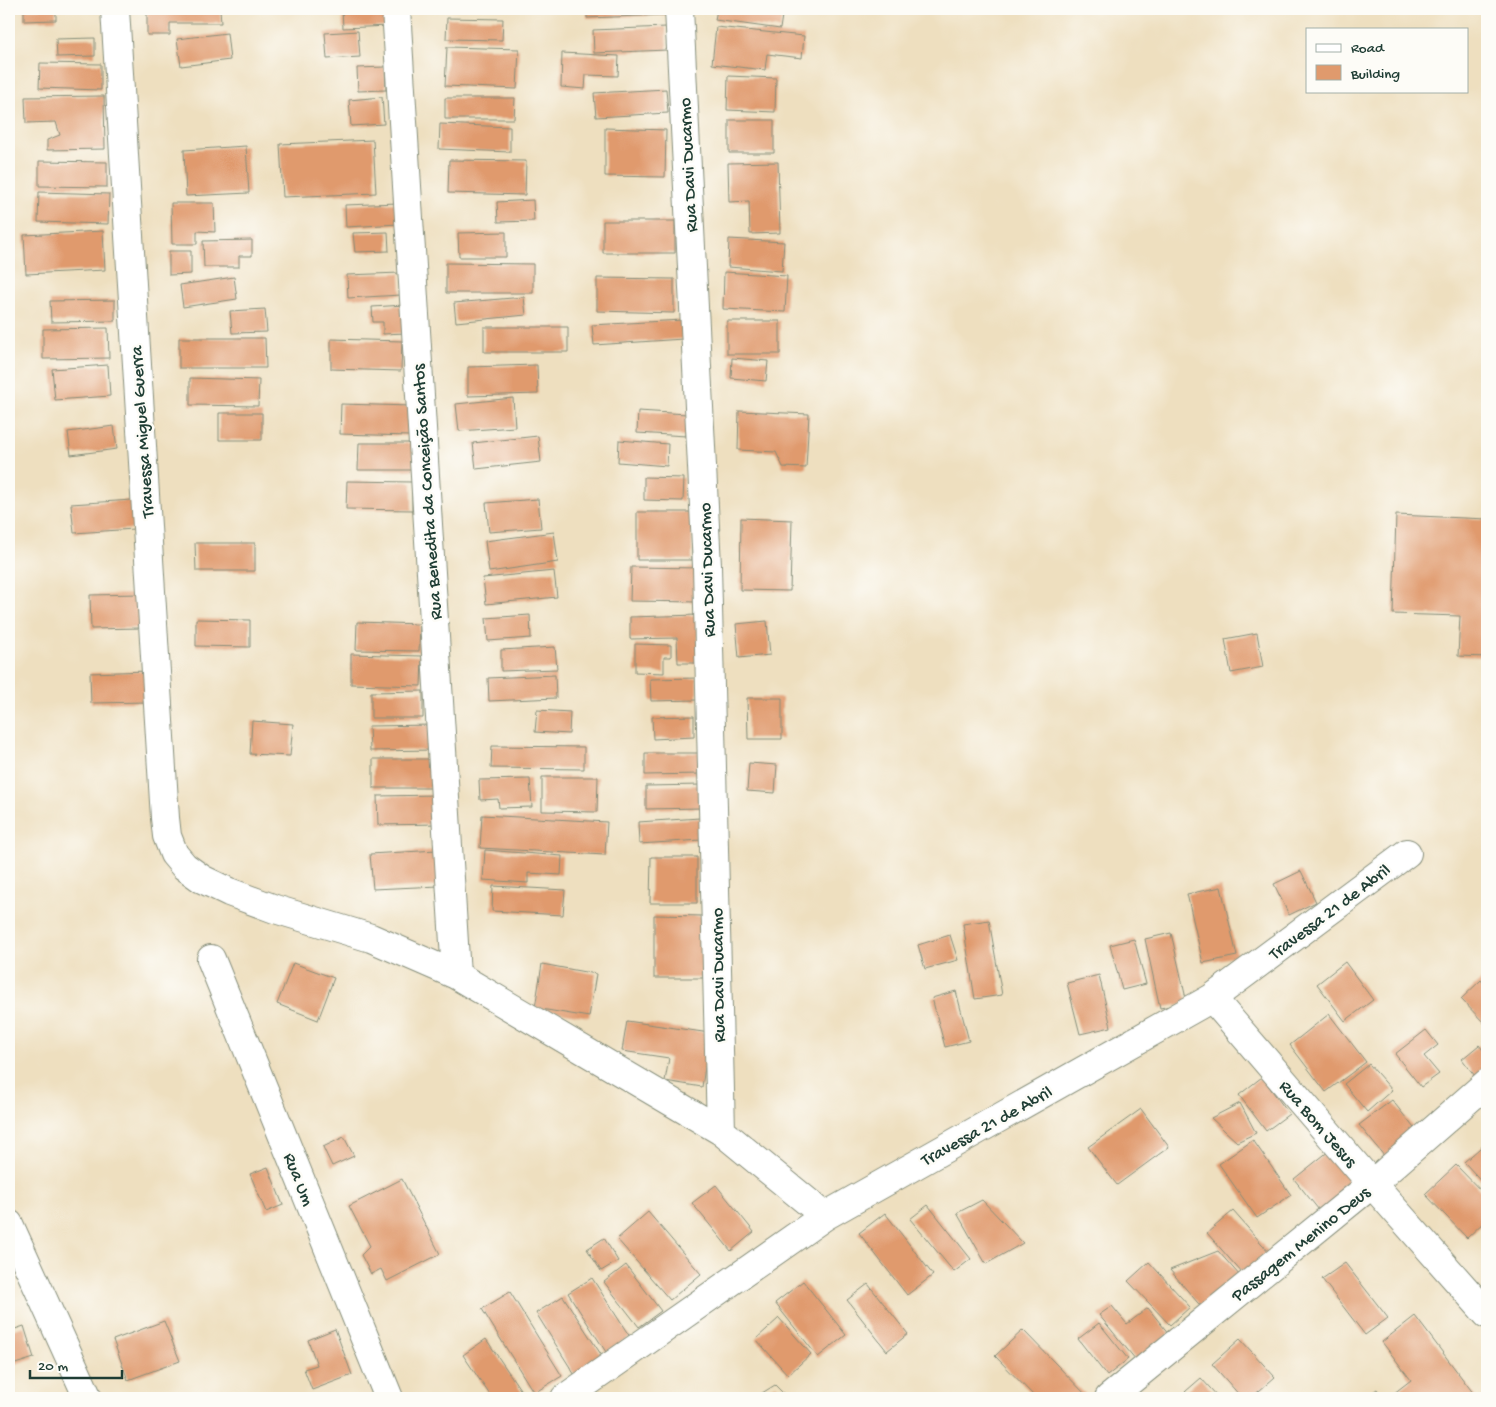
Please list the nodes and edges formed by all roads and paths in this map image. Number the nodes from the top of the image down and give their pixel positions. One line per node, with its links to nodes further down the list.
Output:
1 (115, 9): 6 (street, Travessa Miguel Guerra)
2 (396, 9): 6 (street, Rua Benedita da Conceição Santos)
3 (679, 9): 9 (street, Rua Davi Ducarmo)
4 (1407, 853): 7 (street, Travessa 21 de Abril)
5 (211, 959): 15 (street, Rua Um)
6 (456, 975): 9 (street)
7 (1212, 998): 10 (street, Rua Bom Jesus); 11 (street, Travessa 21 de Abril)
8 (1487, 1083): 10 (street, Passagem Menino Deus)
9 (721, 1131): 11 (street)
10 (1372, 1184): 13 (street, Rua Bom Jesus); 17 (street, Passagem Menino Deus)
11 (824, 1216): 16 (street, Travessa 21 de Abril)
12 (9, 1224): 14 (street)
13 (1487, 1314)
14 (88, 1398)
15 (389, 1398)
16 (565, 1398)
17 (1109, 1398)

